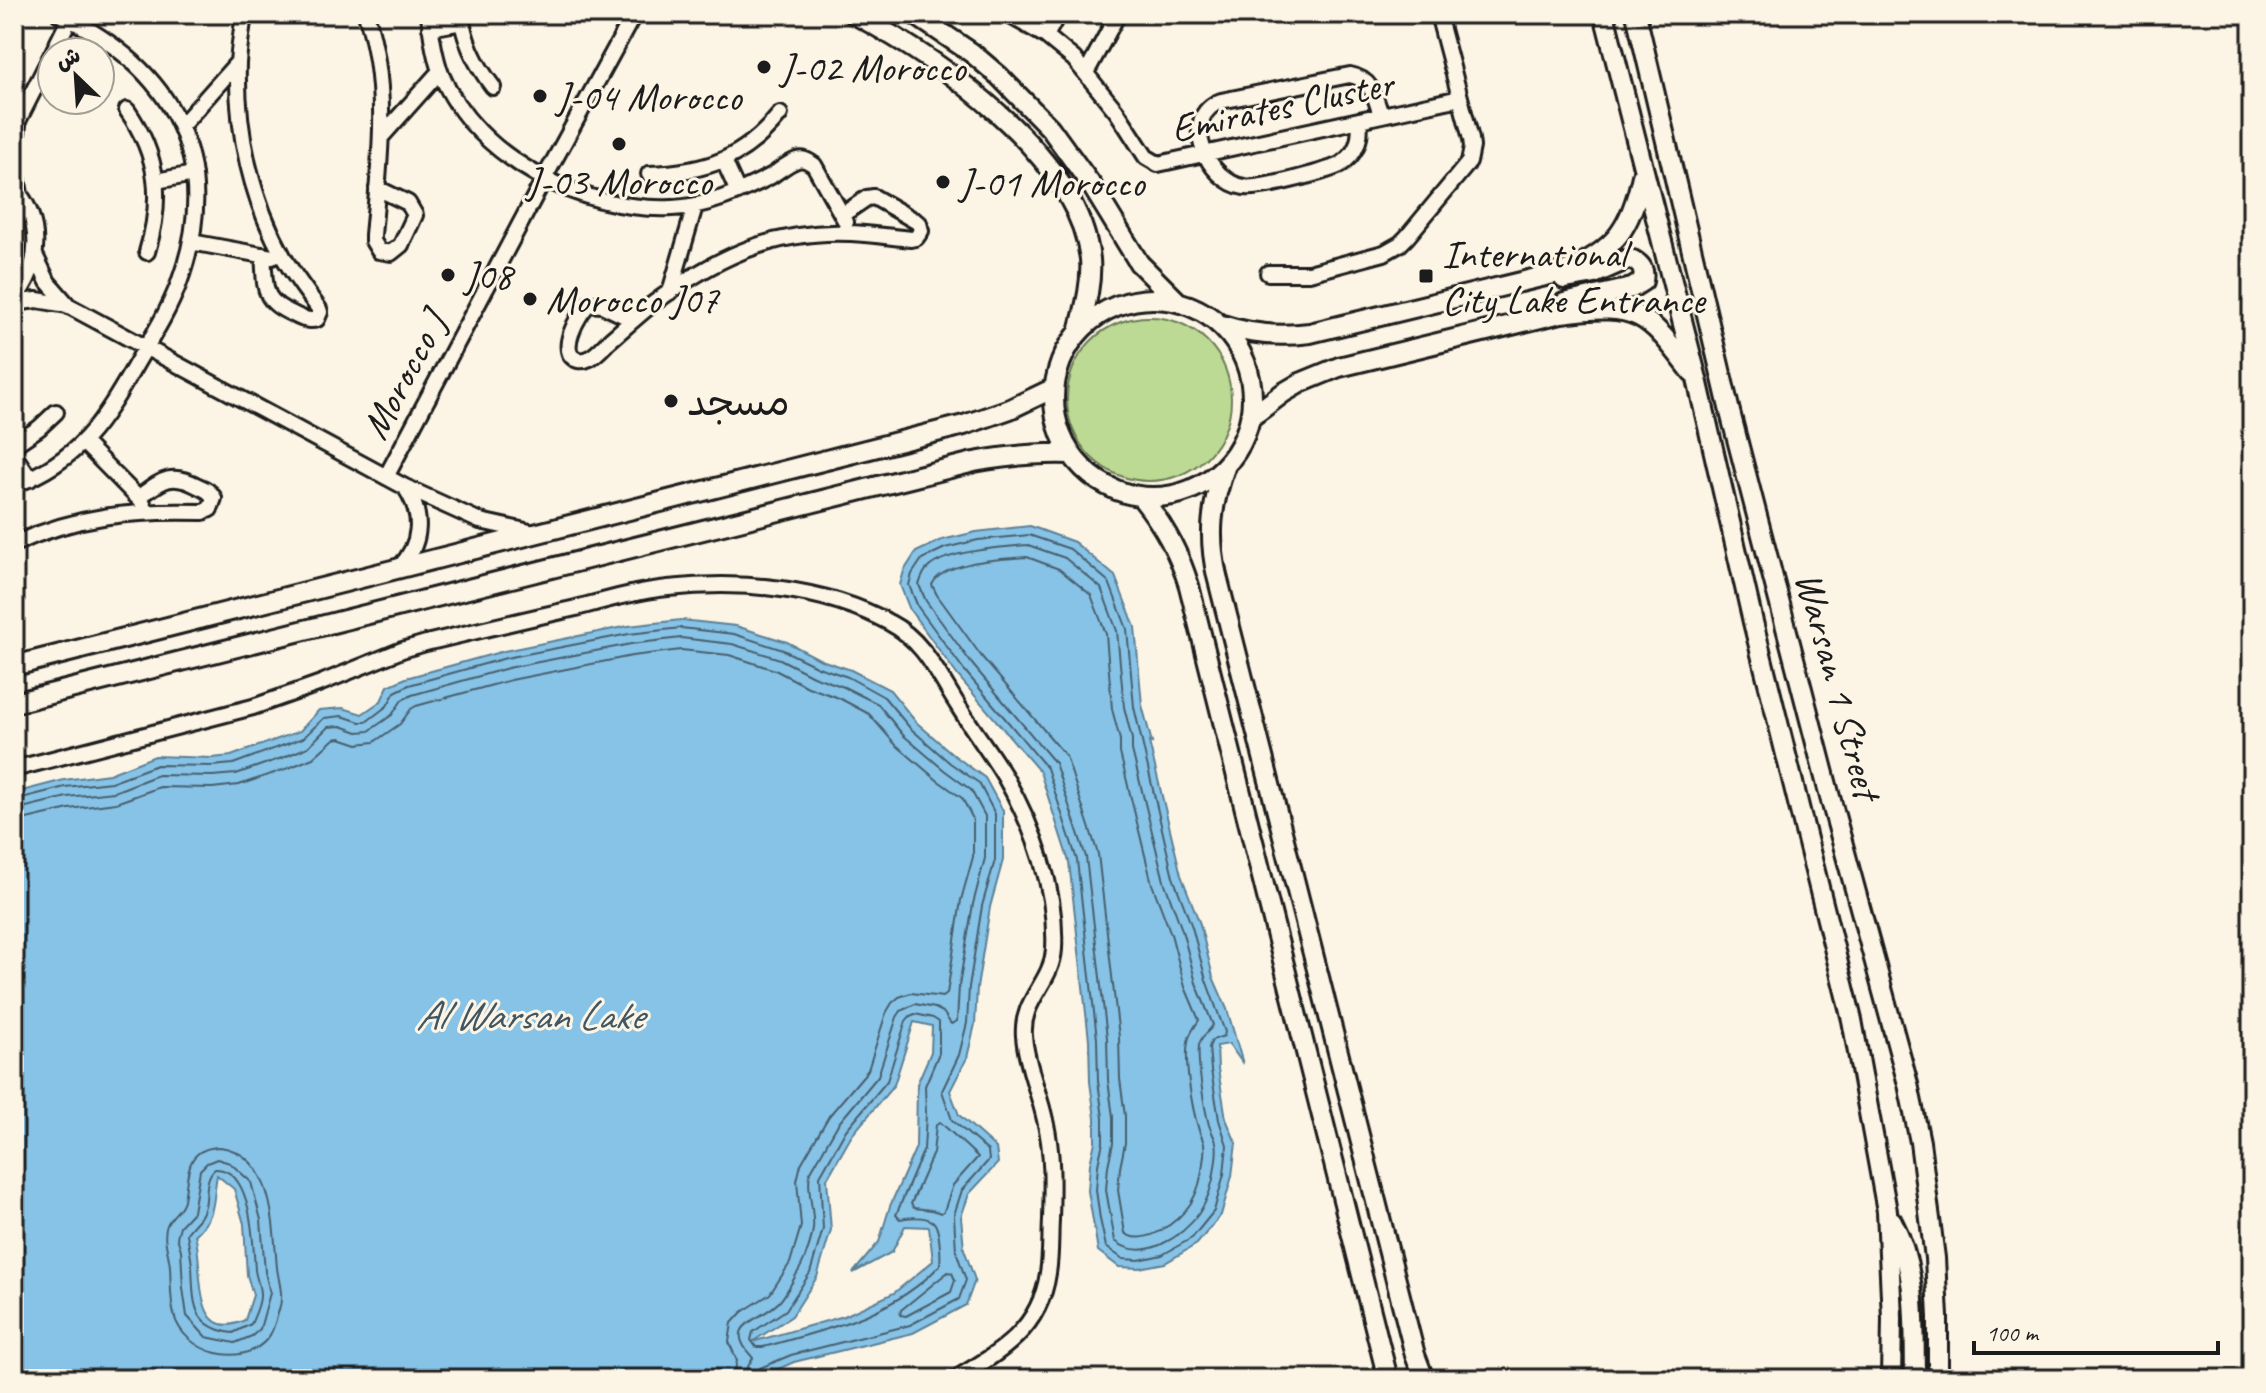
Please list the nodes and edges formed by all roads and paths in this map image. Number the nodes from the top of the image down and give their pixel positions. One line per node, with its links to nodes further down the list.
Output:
1 (366, 14): 29 (street)
2 (634, 14): 35 (street, Morocco J)
3 (854, 14): 57 (street)
4 (914, 14): 52 (street)
5 (1007, 14): 16 (street)
6 (1058, 14): 16 (street)
7 (1118, 14): 19 (street)
8 (1438, 14): 22 (street)
9 (1604, 14): 32 (street, Warsan 1 Street)
10 (1636, 14): 87 (street, Warsan 1 Street)
11 (66, 16): 15 (street); 27 (street)
12 (239, 17): 17 (street)
13 (462, 18): 14 (street); 21 (street)
14 (430, 21): 18 (street)
15 (58, 36)
16 (1046, 36): 19 (street)
17 (238, 62): 27 (street); 47 (street)
18 (440, 71): 29 (street); 35 (street)
19 (1086, 73): 30 (street, Emirates Cluster)
20 (36, 86): 28 (street)
21 (493, 87)
22 (1460, 98): 25 (street, Emirates Cluster); 48 (street)
23 (127, 110): 36 (street)
24 (780, 114): 31 (street)
25 (1381, 115): 26 (street, Emirates Cluster); 30 (street)
26 (1359, 120): 30 (street, Emirates Cluster); 30 (street)
27 (182, 125): 33 (street)
28 (16, 127): 38 (street)
29 (382, 136): 37 (street)
30 (1205, 154)
31 (724, 161): 34 (street); 39 (street)
32 (1643, 171): 49 (street); 59 (street, Warsan 1 Street)
33 (194, 174): 36 (street); 43 (street)
34 (649, 174)
35 (545, 177): 40 (street); 68 (street, Morocco J)
36 (156, 181): 44 (street)
37 (377, 188)
38 (17, 191): 45 (street)
39 (738, 192): 40 (street); 41 (street)
40 (695, 206): 50 (street)
41 (842, 215): 42 (street); 42 (street)
42 (852, 233): 50 (street)
43 (191, 242): 46 (street); 58 (street)
44 (147, 252)
45 (35, 254): 51 (street); 53 (street)
46 (263, 255): 47 (street); 47 (street)
47 (284, 258)
48 (1268, 273)
49 (1538, 278): 55 (street); 56 (street)
50 (670, 292): 54 (street)
51 (14, 301): 53 (street)
52 (1177, 301): 55 (street); 57 (street)
53 (67, 305): 58 (street)
54 (633, 320): 54 (street)
55 (1219, 324): 62 (street)
56 (1513, 324): 59 (street); 62 (street)
57 (1079, 332): 60 (street)
58 (146, 347): 63 (street); 68 (street)
59 (1697, 379): 81 (street, Warsan 1 Street)
60 (1054, 388): 65 (street); 75 (street)
61 (56, 412): 64 (street)
62 (1250, 418): 67 (street)
63 (84, 443): 69 (street); 73 (street)
64 (14, 445)
65 (1070, 454): 72 (street); 79 (street)
66 (14, 455): 69 (street)
67 (1226, 465): 72 (street); 84 (street)
68 (386, 477): 71 (street)
69 (30, 479): 70 (street)
70 (14, 485)
71 (405, 487): 75 (street); 77 (street)
72 (1141, 497): 83 (street)
73 (138, 498): 74 (street); 74 (street)
74 (150, 511): 76 (street)
75 (537, 533): 77 (street)
76 (14, 544)
77 (399, 568): 78 (street)
78 (14, 666)
79 (14, 703)
80 (14, 769): 82 (street)
81 (1887, 1211): 85 (street, Warsan 1 Street); 86 (street)
82 (955, 1379)
83 (1388, 1379)
84 (1424, 1379)
85 (1891, 1379)
86 (1915, 1379)
87 (1938, 1379)

